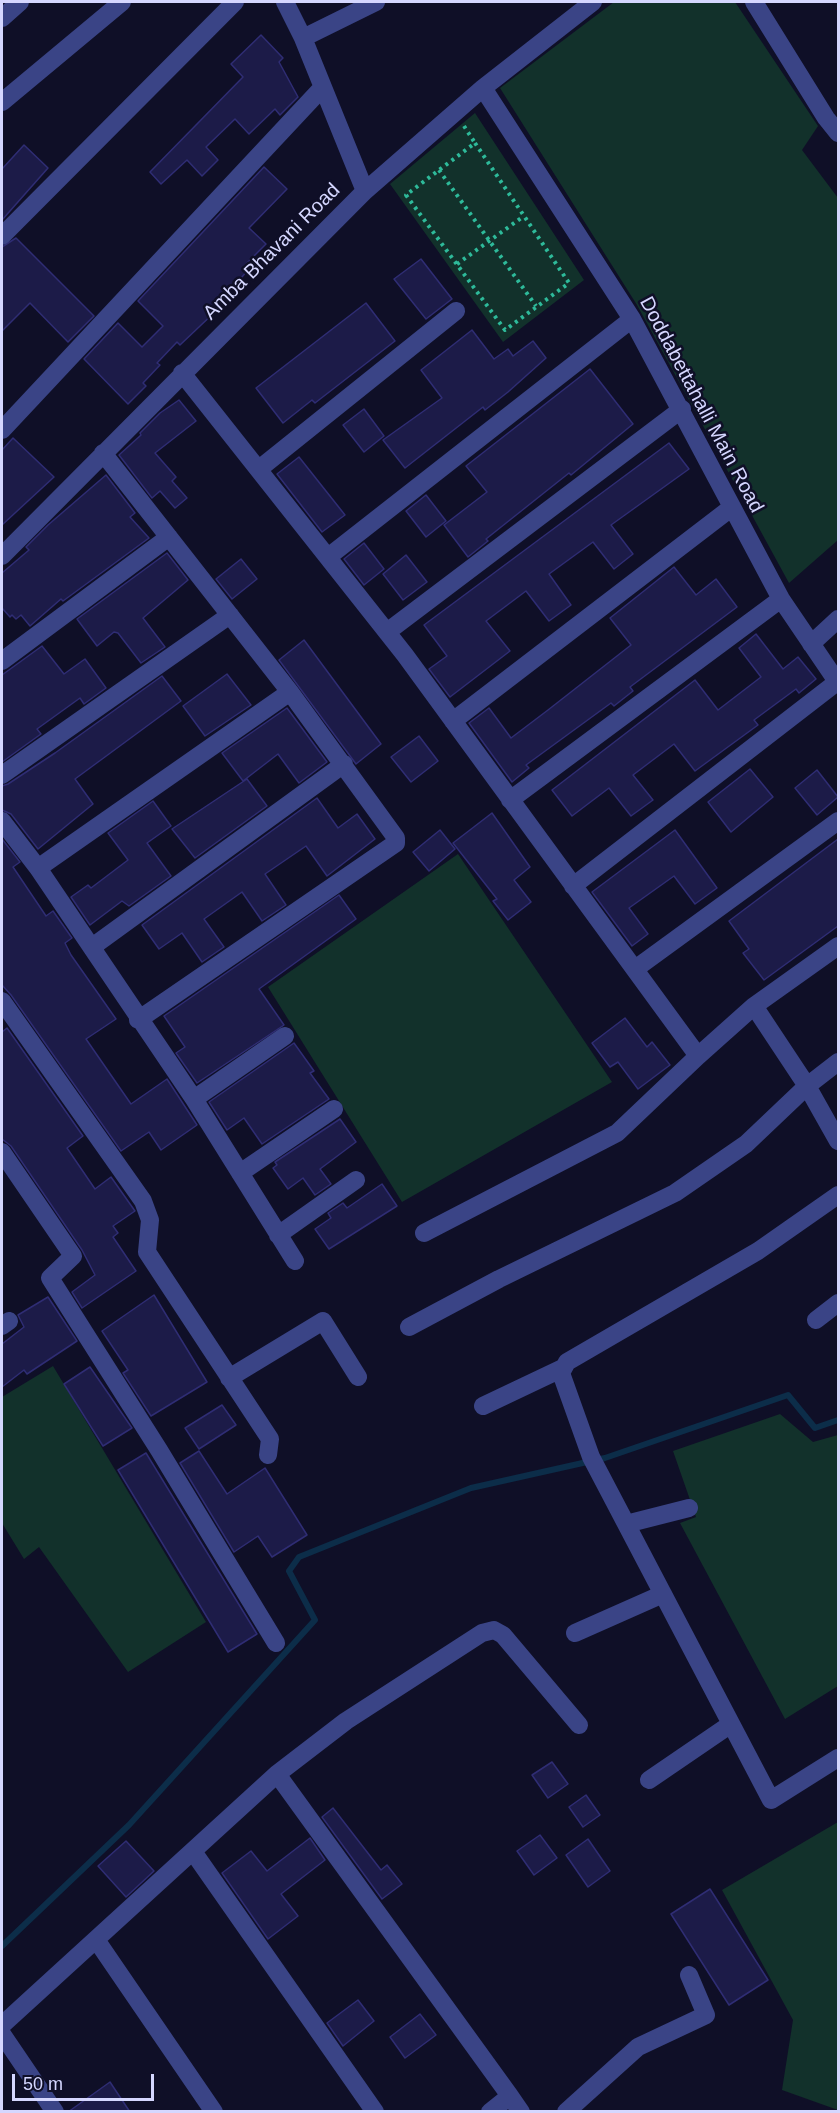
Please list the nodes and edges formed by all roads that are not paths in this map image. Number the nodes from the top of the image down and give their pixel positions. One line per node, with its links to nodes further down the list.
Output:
1 (20, 2): 8 (street)
2 (122, 2): 12 (street)
3 (235, 2): 15 (street)
4 (285, 2): 9 (street)
5 (376, 2): 9 (street)
6 (593, 2): 11 (street, Amba Bhavani Road)
7 (754, 2): 13 (street)
8 (2, 18)
9 (303, 38): 10 (street)
10 (322, 87): 14 (street); 20 (street)
11 (483, 88): 14 (street, Amba Bhavani Road); 17 (street, Doddabettahalli Main Road)
12 (2, 102)
13 (838, 133)
14 (365, 191): 18 (street, Amba Bhavani Road)
15 (2, 236)
16 (456, 311): 22 (street)
17 (632, 319): 19 (street, Doddabettahalli Main Road); 26 (street)
18 (182, 373): 21 (street, Amba Bhavani Road); 22 (street)
19 (682, 409): 23 (street, Doddabettahalli Main Road); 30 (street)
20 (2, 430)
21 (103, 453): 24 (street); 25 (street, Amba Bhavani Road)
22 (259, 469): 26 (street)
23 (730, 508): 27 (street, Doddabettahalli Main Road); 35 (street)
24 (169, 537): 28 (street); 32 (street)
25 (2, 556)
26 (328, 556): 30 (street)
27 (781, 599): 31 (street, Doddabettahalli Main Road); 38 (street)
28 (230, 615): 34 (street); 37 (street)
29 (838, 619): 31 (street)
30 (387, 632): 35 (street)
31 (811, 644): 33 (street, Doddabettahalli Main Road)
32 (2, 661)
33 (838, 682): 42 (street)
34 (290, 692): 36 (street); 41 (street)
35 (453, 721): 38 (street)
36 (344, 764): 44 (street); 48 (street)
37 (2, 775)
38 (510, 800): 42 (street)
39 (838, 820): 45 (street)
40 (2, 821): 41 (street)
41 (38, 868): 44 (street)
42 (573, 886): 45 (street)
43 (838, 946): 47 (street)
44 (92, 947): 48 (street)
45 (635, 969): 50 (street)
46 (2, 1001): 68 (street)
47 (754, 1006): 50 (street); 52 (street)
48 (138, 1020): 53 (street)
49 (285, 1036): 53 (street)
50 (698, 1056): 60 (street)
51 (838, 1062): 52 (street)
52 (807, 1086): 55 (street); 65 (street)
53 (194, 1099): 57 (street)
54 (334, 1109): 57 (street)
55 (838, 1141)
56 (2, 1152): 75 (street)
57 (240, 1173): 61 (street)
58 (356, 1180): 61 (street)
59 (838, 1195): 66 (street)
60 (424, 1233)
61 (278, 1235): 62 (street)
62 (295, 1261)
63 (838, 1304): 64 (street)
64 (816, 1320)
65 (409, 1327)
66 (563, 1368): 69 (street); 72 (street)
67 (358, 1377): 68 (street)
68 (229, 1378): 70 (street)
69 (483, 1406)
70 (268, 1455)
71 (688, 1508): 72 (street)
72 (626, 1524): 73 (street)
73 (663, 1594): 74 (street); 76 (street)
74 (575, 1633)
75 (276, 1643)
76 (731, 1724): 78 (street); 80 (street)
77 (579, 1725): 79 (street)
78 (838, 1758)
79 (277, 1774): 81 (street); 86 (street)
80 (650, 1780)
81 (194, 1853): 82 (street); 89 (street)
82 (97, 1941): 84 (street); 88 (street)
83 (689, 1975): 92 (street)
84 (2, 2025)
85 (2, 2034): 87 (street)
86 (510, 2096): 90 (street); 91 (street)
87 (55, 2112)
88 (214, 2112)
89 (375, 2112)
90 (490, 2112)
91 (521, 2112)
92 (566, 2112)

